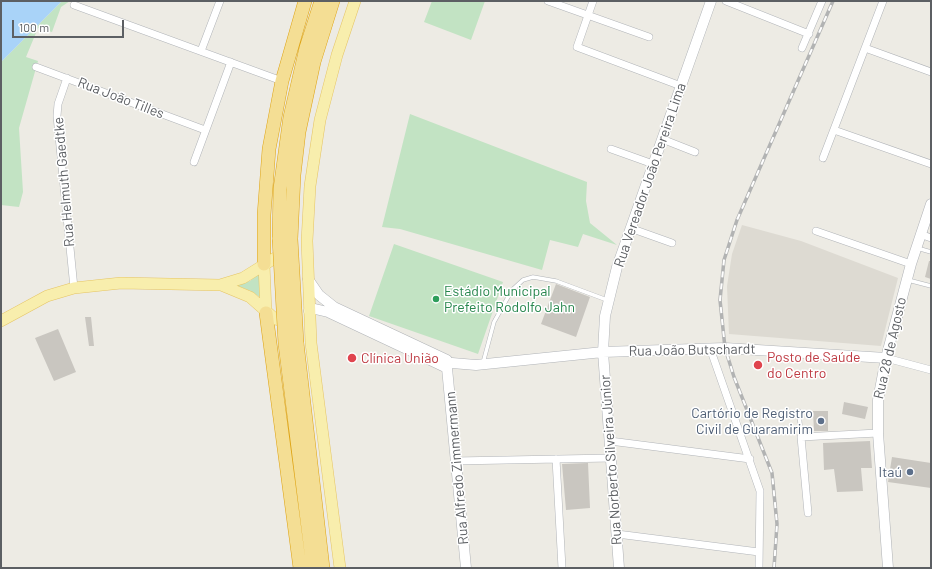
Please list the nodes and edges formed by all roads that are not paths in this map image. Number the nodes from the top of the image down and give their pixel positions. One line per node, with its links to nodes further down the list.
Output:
1 (220, 1): 18 (street)
2 (305, 1): 23 (highway)
3 (321, 1): 39 (highway)
4 (333, 1): 39 (highway)
5 (355, 1): 47 (main road)
6 (548, 1): 13 (street)
7 (593, 1): 13 (street)
8 (711, 1): 24 (main road, Rua Vereador João Pereira Lima)
9 (726, 1): 14 (street)
10 (822, 1): 14 (street)
11 (883, 1): 17 (street)
12 (74, 5): 18 (street)
13 (588, 15): 15 (street); 24 (street)
14 (808, 34): 16 (street)
15 (649, 37)
16 (802, 48)
17 (865, 48): 21 (street); 26 (street)
18 (201, 51): 19 (street)
19 (231, 62): 23 (street); 25 (street)
20 (36, 66): 22 (street, Rua João Tilles)
21 (931, 72)
22 (66, 78): 25 (street, Rua João Tilles); 51 (street, Rua Helmuth Gaedtke)
23 (282, 81): 42 (highway)
24 (681, 86): 27 (main road, Rua Vereador João Pereira Lima)
25 (205, 130): 31 (street)
26 (834, 130): 30 (street); 33 (street)
27 (662, 139): 29 (street); 32 (main road, Rua Vereador João Pereira Lima)
28 (611, 149): 32 (street)
29 (695, 152)
30 (823, 158)
31 (194, 162)
32 (653, 164): 35 (main road, Rua Vereador João Pereira Lima)
33 (931, 164)
34 (931, 204): 37 (main road, Rua 28 de Agosto)
35 (630, 228): 40 (street); 52 (main road, Rua Vereador João Pereira Lima)
36 (816, 231): 45 (street)
37 (920, 234): 38 (street); 41 (main road, Rua 28 de Agosto)
38 (931, 238)
39 (285, 239): 58 (highway, bridge)
40 (672, 242)
41 (916, 247): 43 (lane); 45 (main road, Rua 28 de Agosto)
42 (263, 250): 44 (highway); 46 (main road)
43 (931, 252)
44 (264, 264): 46 (main road); 47 (main road); 55 (main road)
45 (911, 264): 48 (main road, Rua 28 de Agosto)
46 (246, 276): 49 (main road)
47 (307, 277): 54 (main road); 63 (main road, Rua João Butschardt)
48 (907, 279): 50 (lane); 61 (main road, Rua 28 de Agosto)
49 (220, 285): 51 (main road); 55 (main road)
50 (931, 286)
51 (74, 288): 56 (main road)
52 (608, 300): 60 (main road, Rua Vereador João Pereira Lima); 62 (lane)
53 (322, 310): 54 (main road, Rua João Butschardt); 57 (main road); 63 (main road, Rua João Butschardt)
54 (309, 311): 55 (main road); 57 (main road)
55 (267, 318): 76 (highway)
56 (1, 321)
57 (310, 329): 79 (main road)
58 (291, 344): 77 (highway); 78 (highway)
59 (710, 348): 60 (main road, Rua João Butschardt); 61 (main road, Rua João Butschardt); 71 (street)
60 (603, 352): 62 (main road, Rua João Butschardt); 68 (main road, Rua Norberto Silveira Júnior)
61 (886, 358): 64 (street, Rua João Butschardt); 66 (main road, Rua 28 de Agosto)
62 (482, 364): 63 (main road, Rua João Butschardt)
63 (448, 365): 72 (main road, Rua Alfredo Zimmermann)
64 (931, 370)
65 (799, 411): 67 (lane)
66 (878, 433): 67 (street); 84 (main road, Rua 28 de Agosto)
67 (801, 437): 73 (street)
68 (610, 441): 69 (main road, Rua Norberto Silveira Júnior); 71 (street)
69 (611, 458): 70 (street); 74 (main road, Rua Norberto Silveira Júnior)
70 (556, 459): 72 (street); 81 (street)
71 (750, 459): 75 (street)
72 (455, 461): 80 (main road, Rua Alfredo Zimmermann)
73 (808, 513)
74 (617, 534): 75 (street); 82 (main road, Rua Norberto Silveira Júnior)
75 (759, 552): 83 (street)
76 (300, 568)
77 (314, 568)
78 (323, 568)
79 (340, 568)
80 (466, 568)
81 (562, 568)
82 (620, 568)
83 (759, 568)
84 (888, 568)

